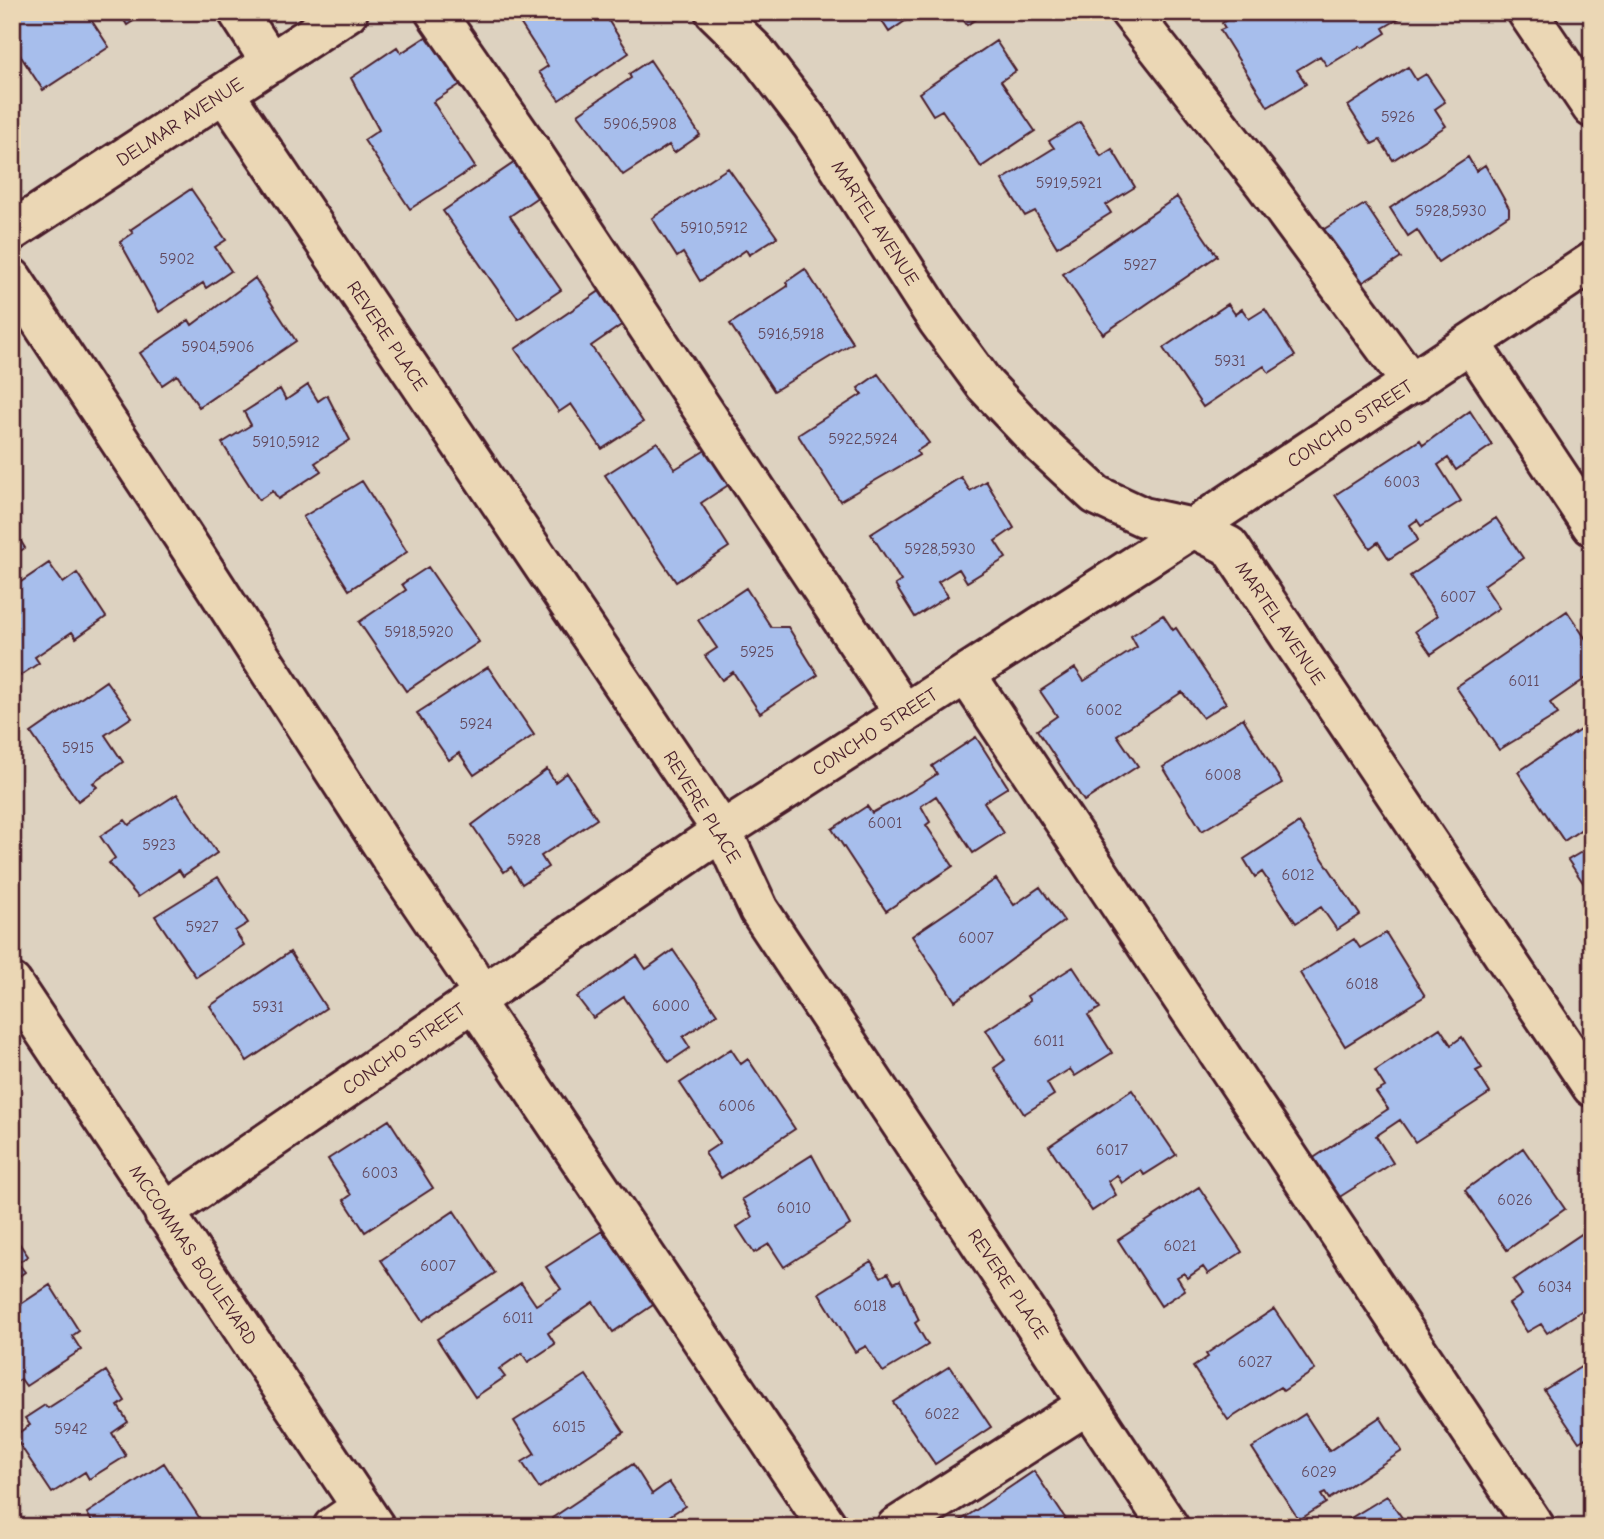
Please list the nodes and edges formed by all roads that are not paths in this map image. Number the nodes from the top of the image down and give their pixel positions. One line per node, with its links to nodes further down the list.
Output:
1 (238, 12): 7 (street)
2 (348, 12): 7 (street, DELMAR AVENUE)
3 (435, 12): 18 (street)
4 (715, 12): 16 (street, MARTEL AVENUE)
5 (1130, 12): 14 (street)
6 (1527, 12): 9 (street)
7 (271, 63): 8 (street, DELMAR AVENUE)
8 (225, 94): 10 (street, DELMAR AVENUE); 19 (street, REVERE PLACE)
9 (1592, 108)
10 (12, 231)
11 (1592, 262): 13 (street, CONCHO STREET)
12 (12, 278): 21 (street)
13 (1471, 344): 14 (street, CONCHO STREET); 15 (street)
14 (1412, 384): 16 (street, CONCHO STREET)
15 (1592, 526)
16 (1193, 528): 17 (street, CONCHO STREET); 22 (street, MARTEL AVENUE)
17 (966, 674): 18 (street, CONCHO STREET); 29 (street)
18 (904, 713): 19 (street, CONCHO STREET)
19 (722, 831): 21 (street, CONCHO STREET); 24 (street, REVERE PLACE)
20 (12, 983): 23 (street, MCCOMMAS BOULEVARD)
21 (478, 997): 23 (street, CONCHO STREET); 26 (street)
22 (1592, 1087)
23 (164, 1213): 25 (street, MCCOMMAS BOULEVARD)
24 (1087, 1405): 27 (street); 28 (street, REVERE PLACE)
25 (356, 1520)
26 (828, 1527)
27 (896, 1527)
28 (1169, 1527)
29 (1535, 1527)

